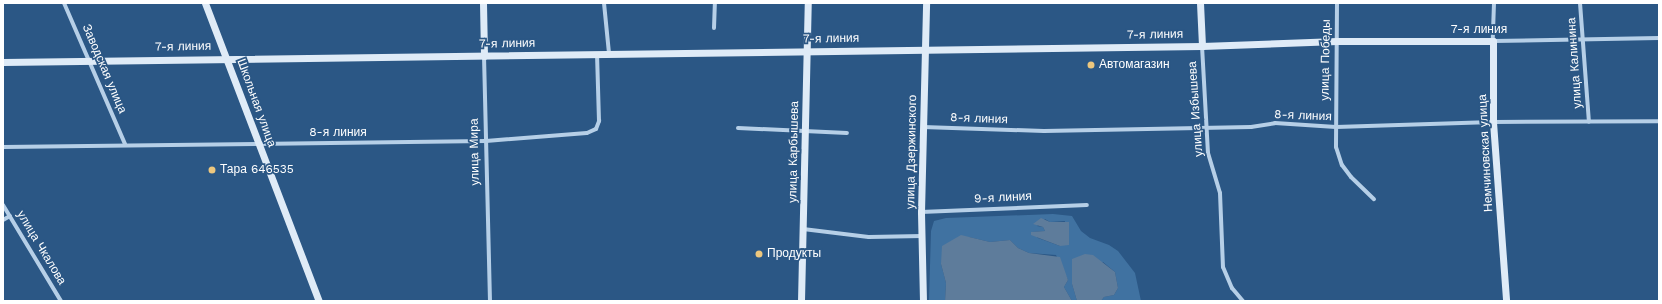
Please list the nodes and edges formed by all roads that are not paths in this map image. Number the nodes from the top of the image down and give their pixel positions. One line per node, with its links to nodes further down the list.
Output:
1 (64, 3): 24 (street, Заводская улица)
2 (205, 3): 23 (main road, Школьная улица)
3 (483, 3): 22 (main road, улица Мира)
4 (604, 3): 21 (street)
5 (715, 3): 12 (street)
6 (808, 3): 19 (main road, улица Карбышева)
7 (926, 3): 18 (main road, улица Дзержинского)
8 (1200, 3): 17 (main road, улица Избышева)
9 (1337, 3): 15 (street, улица Победы)
10 (1494, 3): 16 (street, Немчиновская улица)
11 (1580, 3): 14 (street, улица Калинина)
12 (714, 28)
13 (1659, 38): 14 (street, 7-я линия)
14 (1584, 39): 16 (street, 7-я линия); 28 (street, улица Калинина)
15 (1337, 41): 16 (main road, 7-я линия); 17 (main road, 7-я линия); 31 (street, улица Победы)
16 (1494, 41): 27 (main road, Немчиновская улица)
17 (1202, 46): 18 (main road, 7-я линия); 30 (street, улица Избышева)
18 (926, 49): 19 (main road, 7-я линия); 29 (main road, улица Дзержинского)
19 (806, 50): 21 (main road, 7-я линия); 33 (main road, улица Карбышева)
20 (596, 53): 21 (main road, 7-я линия); 22 (main road, 7-я линия); 35 (street, 8-я линия)
21 (609, 53)
22 (484, 56): 23 (main road, 7-я линия); 35 (street, улица Мира)
23 (227, 58): 24 (main road, 7-я линия); 36 (main road, Школьная улица)
24 (89, 60): 25 (main road, 7-я линия); 37 (street, Заводская улица)
25 (3, 62)
26 (1659, 121): 28 (street, 8-я линия)
27 (1493, 122): 28 (street, 8-я линия); 31 (street, 8-я линия); 53 (main road, Немчиновская улица)
28 (1589, 122)
29 (922, 127): 30 (street, 8-я линия); 42 (main road, улица Дзержинского)
30 (1207, 127): 31 (street, 8-я линия); 52 (street, улица Избышева)
31 (1336, 127): 39 (street, улица Победы)
32 (738, 128): 33 (street)
33 (806, 130): 34 (street); 45 (main road, улица Карбышева)
34 (847, 132)
35 (486, 141): 36 (street, 8-я линия); 49 (street, улица Мира)
36 (258, 143): 37 (street, 8-я линия); 48 (main road, Школьная улица)
37 (125, 144): 38 (street, 8-я линия)
38 (3, 147)
39 (1374, 199)
40 (3, 205): 43 (street, улица Чкалова)
41 (1087, 205): 42 (street, 9-я линия)
42 (921, 212): 46 (main road, улица Дзержинского)
43 (10, 216): 44 (street); 47 (street, улица Чкалова)
44 (3, 220)
45 (803, 229): 46 (street); 50 (main road, улица Карбышева)
46 (923, 236): 51 (main road, улица Дзержинского)
47 (61, 301)
48 (319, 301)
49 (490, 301)
50 (801, 301)
51 (923, 301)
52 (1243, 301)
53 (1506, 301)

